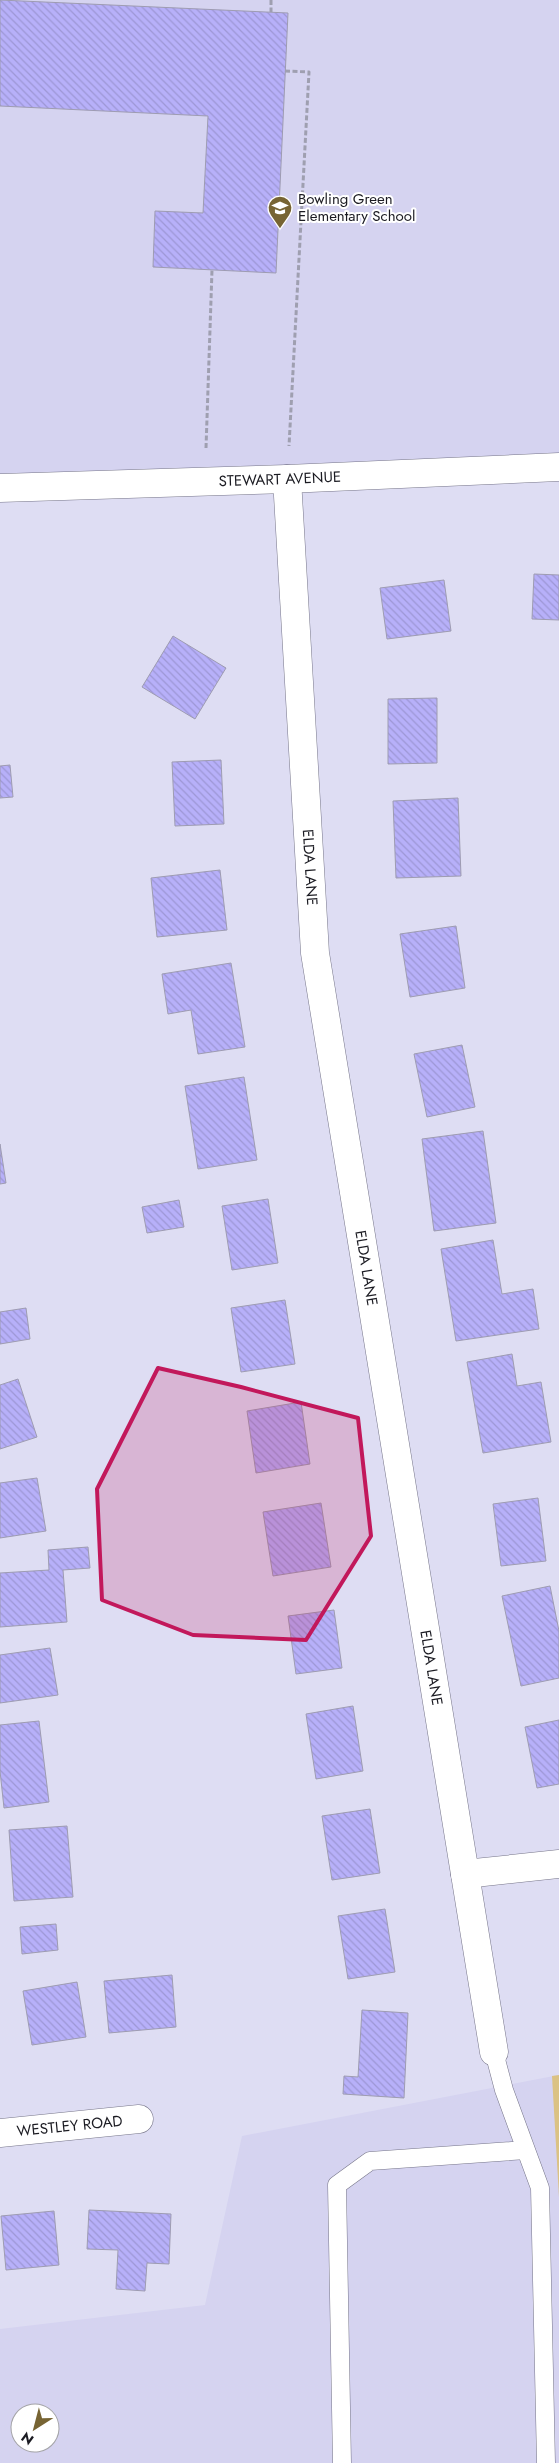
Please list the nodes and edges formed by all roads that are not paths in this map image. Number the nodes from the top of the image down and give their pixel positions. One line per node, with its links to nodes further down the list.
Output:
1 (559, 467): 2 (street, STEWART AVENUE)
2 (287, 479): 3 (street, STEWART AVENUE); 5 (street, ELDA LANE)
3 (0, 488)
4 (559, 1864): 5 (street)
5 (465, 1874): 6 (street, ELDA LANE)
6 (494, 2052): 9 (lane)
7 (139, 2119): 8 (street, WESTLEY ROAD)
8 (0, 2133)
9 (526, 2150): 10 (lane); 11 (lane)
10 (342, 2463)
11 (546, 2463)

